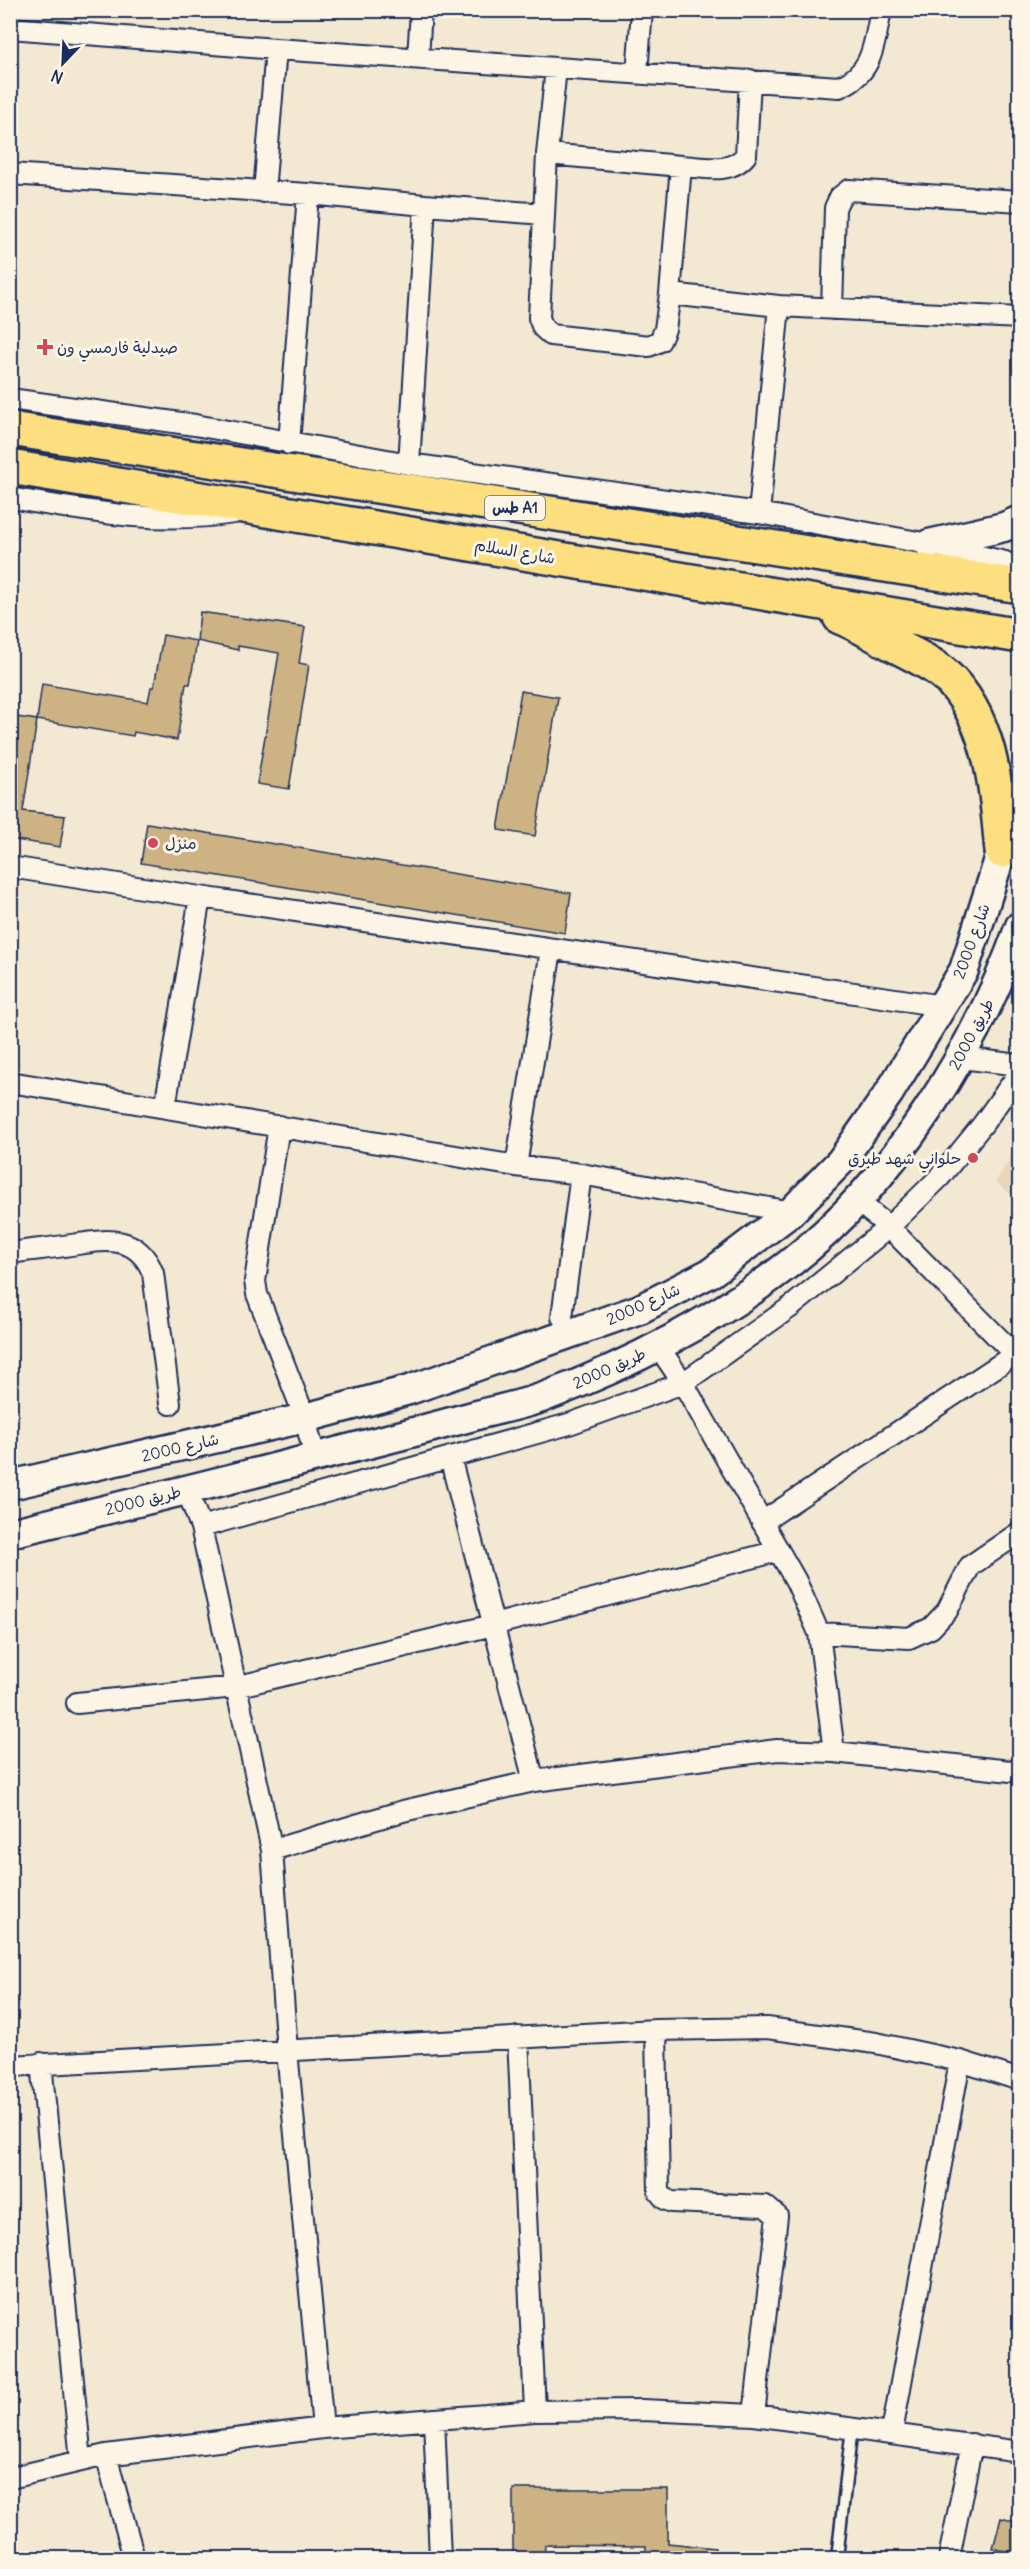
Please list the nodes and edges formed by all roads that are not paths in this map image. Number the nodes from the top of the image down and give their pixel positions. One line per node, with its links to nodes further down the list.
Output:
1 (421, 10): 6 (street)
2 (642, 10): 8 (street)
3 (881, 10): 9 (street)
4 (10, 28): 5 (street)
5 (276, 50): 6 (street); 13 (street)
6 (418, 58): 7 (street)
7 (556, 68): 8 (street); 10 (street)
8 (637, 73): 9 (street)
9 (750, 80): 11 (street)
10 (547, 154): 11 (street); 17 (street)
11 (681, 166): 18 (street)
12 (10, 174): 13 (street)
13 (264, 192): 14 (street)
14 (308, 194): 16 (street); 24 (street)
15 (1020, 201): 20 (street)
16 (425, 205): 17 (street); 25 (street)
17 (544, 214): 18 (street)
18 (670, 294): 19 (street)
19 (780, 306): 20 (street); 29 (street)
20 (832, 309): 21 (street)
21 (1020, 318)
22 (10, 399): 24 (street)
23 (10, 429): 33 (highway, طس A1)
24 (289, 444): 25 (street)
25 (409, 465): 29 (street)
26 (10, 467): 28 (highway, شارع السلام)
27 (10, 498): 28 (street)
28 (263, 508): 34 (highway, شارع السلام)
29 (759, 513): 31 (street)
30 (1020, 520): 31 (street)
31 (929, 544): 32 (street)
32 (1020, 569)
33 (1020, 586)
34 (796, 600): 35 (highway, شارع السلام); 37 (highway)
35 (1020, 636)
36 (1020, 793): 37 (street, شارع 2000)
37 (1002, 851): 42 (street, شارع 2000)
38 (10, 867): 39 (street)
39 (200, 897): 41 (street); 47 (street)
40 (1020, 926): 43 (street, طريق 2000)
41 (551, 950): 42 (street); 49 (street)
42 (943, 1006): 52 (street, شارع 2000)
43 (961, 1058): 44 (street); 51 (street, طريق 2000)
44 (1020, 1065)
45 (1020, 1072): 53 (street)
46 (10, 1082): 47 (street)
47 (165, 1107): 48 (street)
48 (279, 1126): 49 (street); 60 (street)
49 (516, 1166): 50 (street)
50 (581, 1174): 52 (street); 55 (street)
51 (856, 1200): 53 (street); 56 (street, طريق 2000)
52 (791, 1212): 60 (street, شارع 2000)
53 (889, 1227): 57 (street); 58 (street)
54 (10, 1253): 59 (street)
55 (562, 1317)
56 (658, 1346): 58 (street); 62 (street, طريق 2000)
57 (1017, 1358): 65 (street)
58 (683, 1383): 61 (street); 65 (street)
59 (170, 1404)
60 (305, 1418): 62 (street); 63 (street, شارع 2000)
61 (450, 1457): 66 (street); 70 (street)
62 (315, 1458): 64 (street, طريق 2000)
63 (10, 1485)
64 (187, 1490): 66 (street); 68 (street, طريق 2000)
65 (762, 1522): 69 (street)
66 (201, 1527): 72 (street)
67 (1020, 1532): 71 (street)
68 (10, 1533)
69 (778, 1551): 70 (street); 71 (street)
70 (492, 1625): 72 (street); 76 (street)
71 (819, 1633): 74 (street)
72 (235, 1687): 73 (street); 77 (street)
73 (77, 1703)
74 (834, 1752): 75 (street); 76 (street)
75 (1020, 1772)
76 (534, 1781): 77 (street)
77 (272, 1850): 80 (street)
78 (656, 2030): 79 (street); 81 (street); 86 (street)
79 (518, 2037): 80 (street); 85 (street)
80 (287, 2051): 82 (street); 89 (street)
81 (960, 2061): 84 (street); 90 (street)
82 (41, 2063): 83 (street); 94 (street)
83 (10, 2066)
84 (1020, 2080)
85 (535, 2411): 86 (street); 87 (street)
86 (754, 2415): 88 (street)
87 (434, 2419): 89 (street); 97 (street)
88 (852, 2427): 90 (street); 98 (lane)
89 (323, 2428): 93 (street)
90 (892, 2432): 91 (street)
91 (972, 2444): 92 (street); 99 (street)
92 (1018, 2446)
93 (106, 2455): 94 (street); 96 (street)
94 (81, 2460): 95 (street)
95 (10, 2478)
96 (134, 2559)
97 (440, 2559)
98 (837, 2559)
99 (949, 2559)

